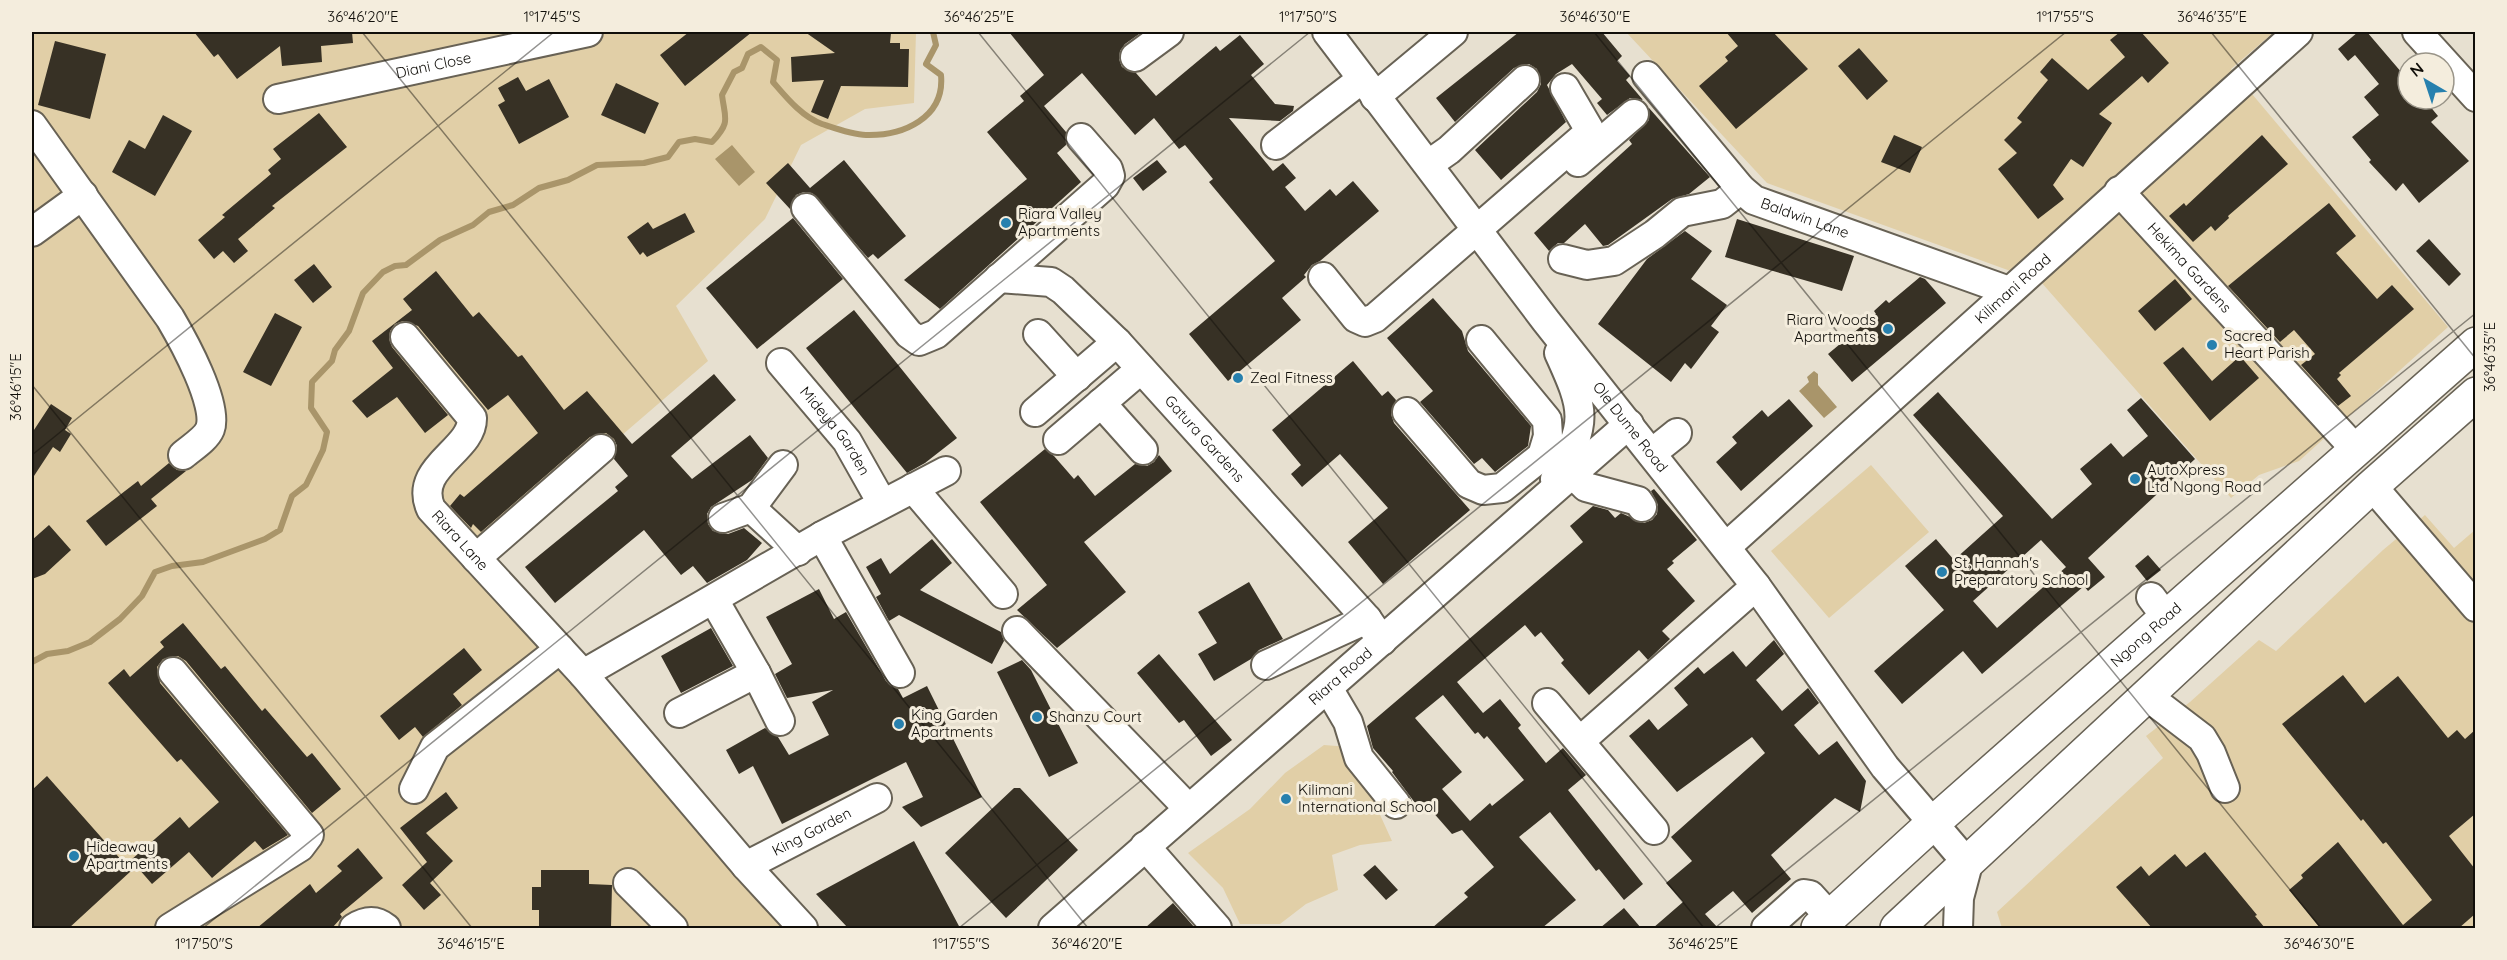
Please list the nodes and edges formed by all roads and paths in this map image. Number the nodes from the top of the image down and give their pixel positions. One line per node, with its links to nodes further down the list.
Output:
1 (588, 32): 13 (street, Diani Close)
2 (1169, 32): 7 (street)
3 (1326, 32): 10 (street, Ole Dume Road)
4 (1454, 32): 10 (street)
5 (2298, 32): 20 (street, Kilimani Road)
6 (2417, 32): 12 (street)
7 (1135, 57)
8 (1647, 76): 19 (street, Baldwin Lane)
9 (1525, 80): 18 (street)
10 (1368, 88): 17 (street); 18 (street, Ole Dume Road)
11 (1565, 88): 24 (street)
12 (2475, 97)
13 (278, 99)
14 (1634, 114): 24 (street)
15 (32, 125): 21 (street)
16 (1081, 138): 27 (street)
17 (1276, 145)
18 (1429, 164): 24 (street, Ole Dume Road)
19 (1741, 189): 25 (street); 28 (street, Baldwin Lane)
20 (2119, 191): 28 (street, Kilimani Road); 47 (street, Hekima Gardens)
21 (83, 195): 23 (street); 49 (street)
22 (806, 208): 27 (street)
23 (32, 232)
24 (1481, 236): 26 (street); 29 (street, Ole Dume Road)
25 (1563, 259)
26 (1323, 277)
27 (999, 278): 33 (street, Gatura Gardens)
28 (2009, 291): 63 (street, Kilimani Road)
29 (1546, 321): 42 (street, Ole Dume Road); 56 (street)
30 (1038, 334): 37 (street)
31 (405, 338): 65 (street, Riara Lane)
32 (1481, 340): 55 (street)
33 (1118, 342): 36 (street, Gatura Gardens); 37 (street)
34 (2475, 344): 47 (main road, Ngong Road)
35 (781, 363): 57 (street, Mideya Garden)
36 (1141, 369): 39 (street); 70 (street, Gatura Gardens)
37 (1077, 377): 40 (street)
38 (2475, 394): 53 (main road)
39 (1101, 403): 44 (street); 46 (street)
40 (1035, 412)
41 (1407, 412): 55 (street)
42 (1629, 424): 48 (street, Ole Dume Road); 52 (street, Riara Road)
43 (1677, 433): 48 (street)
44 (1058, 440)
45 (601, 448): 65 (street)
46 (1143, 450)
47 (2357, 451): 89 (main road, Ngong Road)
48 (1652, 453): 63 (street, Ole Dume Road)
49 (183, 455)
50 (783, 465): 59 (street)
51 (946, 471): 54 (street)
52 (1573, 474): 56 (street, Riara Road); 58 (street)
53 (2372, 486): 69 (street); 79 (main road)
54 (913, 488): 57 (street); 67 (street)
55 (1502, 488): 61 (street)
56 (1543, 499): 61 (street, Riara Road)
57 (882, 503): 62 (street)
58 (1642, 507)
59 (751, 508): 60 (street); 64 (street)
60 (723, 518)
61 (1503, 534): 70 (street, Riara Road)
62 (822, 536): 64 (street); 76 (street)
63 (1726, 547): 66 (street, Ole Dume Road)
64 (798, 551): 68 (street)
65 (476, 558): 72 (street, Riara Lane)
66 (1756, 586): 83 (street); 89 (street, Ole Dume Road)
67 (1003, 594)
68 (714, 600): 75 (street); 77 (street)
69 (2475, 607)
70 (1375, 630): 73 (street); 78 (street, Riara Road)
71 (1017, 631): 88 (street)
72 (560, 649): 77 (street, Riara Lane); 85 (street)
73 (1266, 664)
74 (173, 672): 96 (street)
75 (756, 673): 81 (street); 82 (street)
76 (900, 673)
77 (583, 674): 93 (street, Riara Lane)
78 (1328, 688): 87 (street); 88 (street, Riara Road)
79 (2147, 696): 84 (street); 92 (main road)
80 (1547, 703): 83 (street)
81 (680, 713)
82 (780, 721)
83 (1580, 741): 90 (street)
84 (2225, 788)
85 (414, 789)
86 (877, 798): 93 (street, King Garden)
87 (1396, 804)
88 (1188, 808): 91 (street, Riara Road)
89 (1932, 824): 92 (street, Ole Dume Road); 95 (main road, Ngong Road)
90 (1654, 830)
91 (1145, 846): 101 (street, Riara Road); 102 (street)
92 (1968, 864): 104 (main road); 105 (street)
93 (746, 866): 100 (street, Riara Lane)
94 (628, 883): 99 (street)
95 (1824, 923): 103 (street)
96 (178, 926)
97 (354, 928): 98 (street)
98 (386, 928)
99 (673, 928)
100 (803, 928)
101 (1053, 928)
102 (1216, 928)
103 (1766, 928)
104 (1897, 928)
105 (1958, 928)

